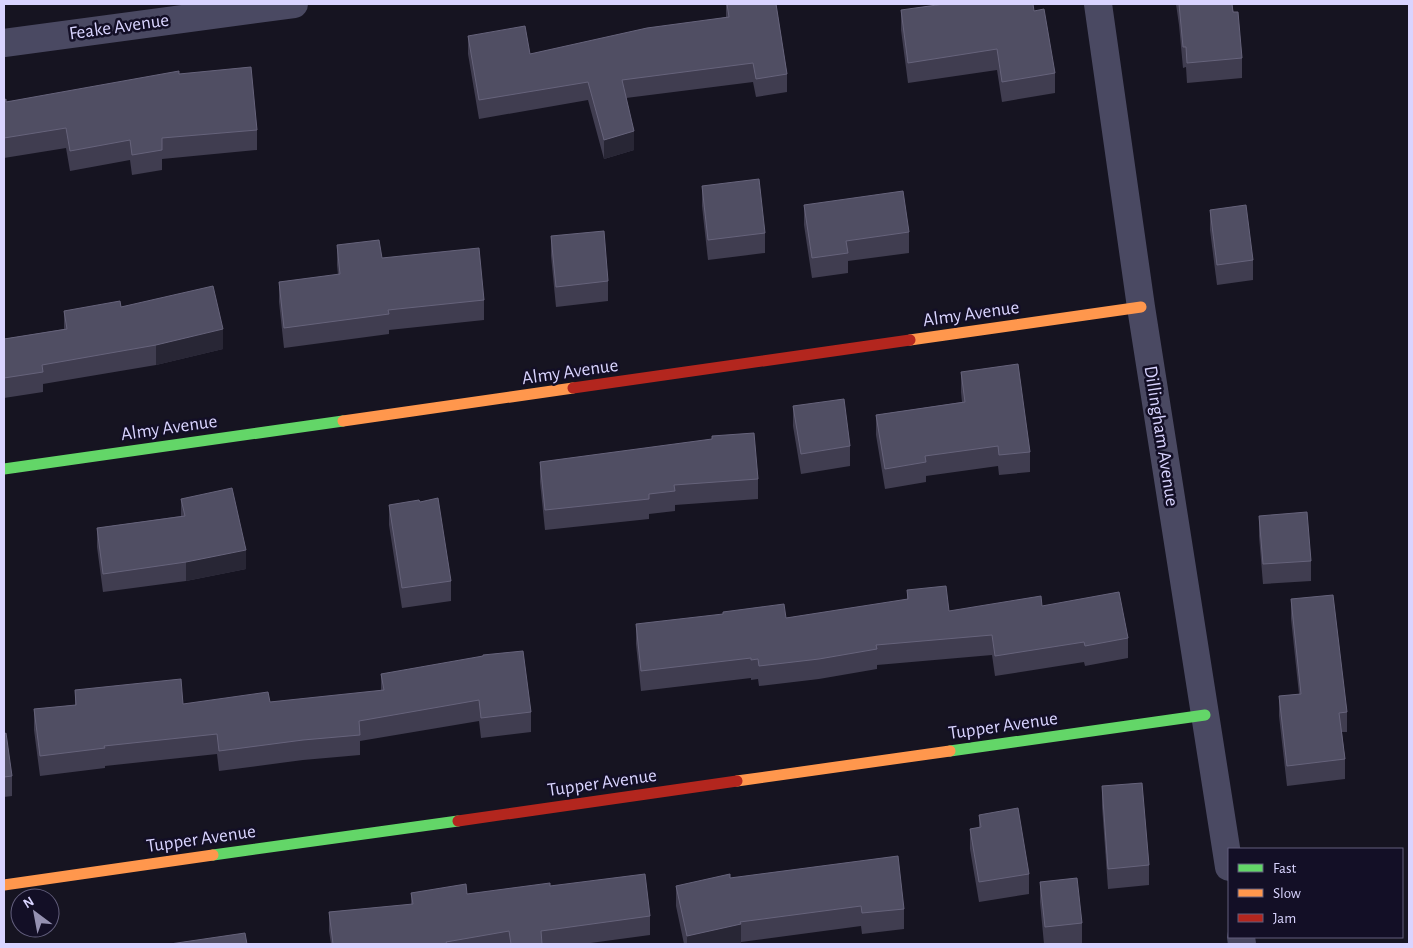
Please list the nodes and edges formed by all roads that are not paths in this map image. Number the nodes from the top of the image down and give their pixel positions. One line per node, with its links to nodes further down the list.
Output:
1 (294, 4): 3 (street, Feake Avenue)
2 (1098, 4): 4 (street, Dillingham Avenue)
3 (4, 43)
4 (1141, 307): 5 (street, Almy Avenue); 6 (street, Dillingham Avenue)
5 (4, 469)
6 (1204, 715): 7 (street, Dillingham Avenue); 8 (street, Tupper Avenue)
7 (1228, 860)
8 (4, 885)

